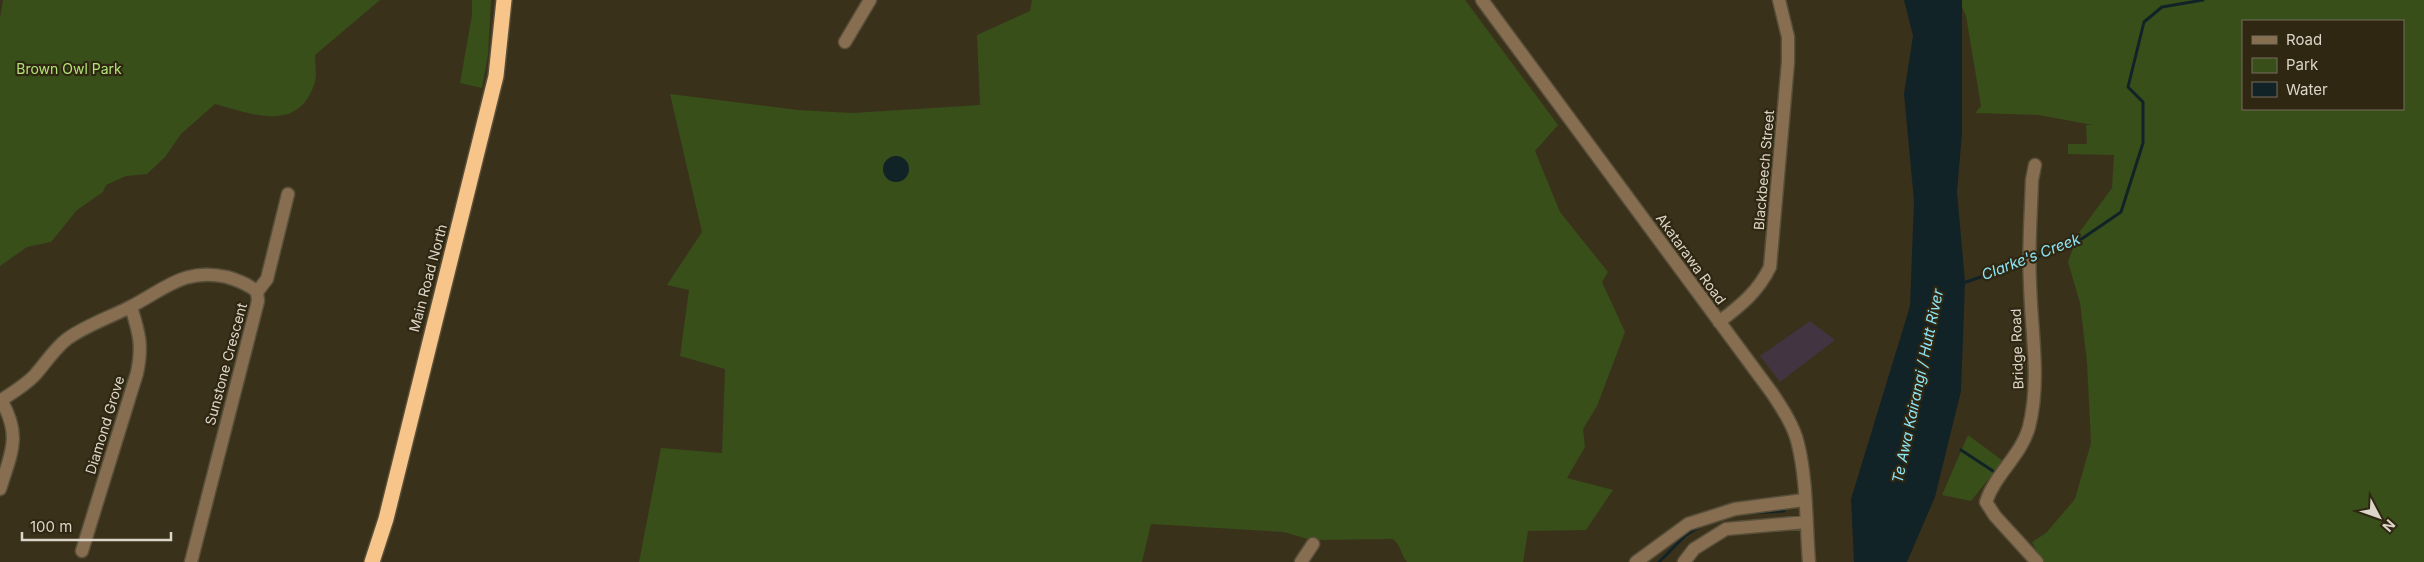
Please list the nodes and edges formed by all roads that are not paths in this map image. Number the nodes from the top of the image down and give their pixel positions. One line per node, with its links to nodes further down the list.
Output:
1 (504, 0): 15 (highway, Main Road North)
2 (870, 0): 5 (street)
3 (1482, 0): 10 (street, Akatarawa Road)
4 (1779, 0): 10 (street, Blackbeech Street)
5 (845, 42)
6 (2035, 164): 25 (street, Bridge Road)
7 (288, 194): 8 (street)
8 (257, 292): 9 (street, Sunstone Crescent); 18 (street, Sunstone Crescent)
9 (131, 307): 11 (street, Sunstone Crescent); 17 (street, Diamond Grove)
10 (1719, 322): 13 (street, Akatarawa Road)
11 (0, 400): 12 (street)
12 (0, 490)
13 (1804, 500): 14 (street, Akatarawa Road); 22 (street)
14 (1806, 522): 23 (street); 24 (street, Akatarawa Road)
15 (378, 539): 19 (highway); 20 (highway, Main Road North)
16 (1313, 544): 21 (street)
17 (82, 551)
18 (191, 562)
19 (364, 562)
20 (372, 562)
21 (1301, 562)
22 (1636, 562)
23 (1684, 562)
24 (1809, 562)
25 (2036, 562)

